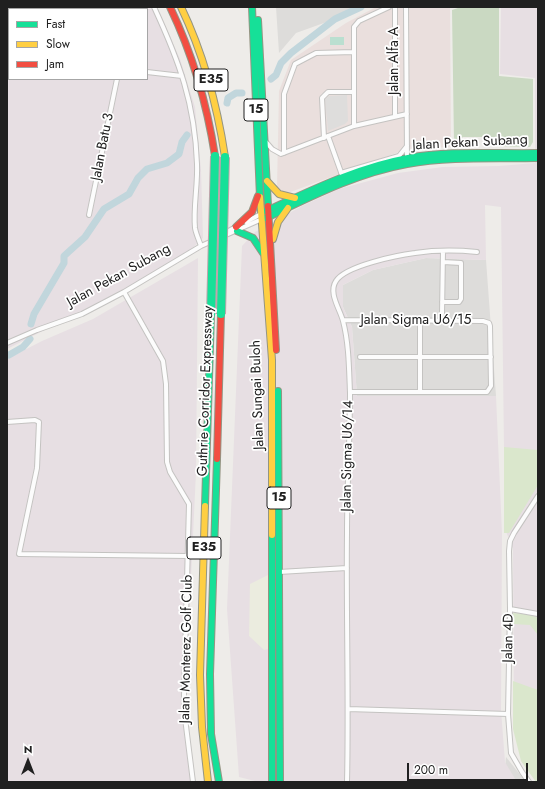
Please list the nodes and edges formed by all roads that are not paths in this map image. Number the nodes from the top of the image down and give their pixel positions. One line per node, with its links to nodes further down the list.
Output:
1 (154, 7): 11 (street)
2 (170, 7): 59 (main road, Guthrie Corridor Expressway / E35, bridge)
3 (181, 7): 60 (main road, Guthrie Corridor Expressway / E35, bridge)
4 (252, 7): 26 (main road, Jalan Sungai Buloh / 15)
5 (257, 7): 18 (main road, Jalan Sungai Buloh / 15)
6 (389, 7): 9 (street)
7 (395, 7): 15 (street, Jalan Alfa A)
8 (406, 7): 14 (street)
9 (354, 52): 13 (street); 20 (street)
10 (148, 72): 11 (street)
11 (182, 76): 33 (street)
12 (117, 80): 29 (street, Jalan Batu 3)
13 (354, 92): 16 (street); 17 (street)
14 (407, 114): 15 (street); 19 (street)
15 (395, 116): 16 (street)
16 (354, 126): 17 (street)
17 (326, 137): 20 (street); 24 (street)
18 (265, 141): 20 (street); 25 (main road, Jalan Sungai Buloh / 15)
19 (407, 146): 22 (street); 24 (street)
20 (284, 153)
21 (538, 153): 22 (main road, Jalan Pekan Subang)
22 (407, 158): 24 (main road, Jalan Pekan Subang)
23 (535, 159): 28 (main road, Jalan Pekan Subang)
24 (342, 175): 27 (main road, Jalan Pekan Subang)
25 (267, 180): 27 (main road); 30 (main road, Jalan Sungai Buloh / 15)
26 (260, 192): 30 (main road, Jalan Sungai Buloh / 15); 31 (main road)
27 (295, 198): 30 (main road, Jalan Pekan Subang)
28 (288, 208): 30 (main road, Jalan Pekan Subang); 32 (main road)
29 (89, 215)
30 (266, 215): 31 (street, Jalan Pekan Subang); 32 (main road, Jalan Sungai Buloh / 15); 36 (main road, Jalan Sungai Buloh / 15)
31 (237, 229): 33 (street, Jalan Pekan Subang); 36 (main road)
32 (271, 245): 53 (main road, Jalan Sungai Buloh / 15)
33 (201, 246): 38 (street, Jalan Pekan Subang)
34 (443, 251): 35 (street, Jalan Sigma U6/14); 37 (street); 41 (street, Jalan Sigma U6/14)
35 (477, 252)
36 (264, 255): 61 (main road, Jalan Sungai Buloh / 15)
37 (443, 262): 39 (street); 39 (street)
38 (124, 292): 43 (street, Jalan Pekan Subang); 51 (street, Jalan Monterez Golf Club)
39 (442, 302): 40 (street)
40 (442, 314)
41 (343, 320): 42 (street, Jalan Sigma U6/15); 47 (street, Jalan Sigma U6/14)
42 (420, 321): 45 (street); 46 (street, Jalan Sigma U6/15)
43 (7, 343)
44 (360, 357): 45 (street)
45 (420, 357): 46 (street); 48 (street)
46 (491, 357): 48 (street)
47 (350, 392): 48 (street); 52 (street, Jalan Sigma U6/14)
48 (420, 392)
49 (7, 422): 51 (street)
50 (538, 496): 54 (street, Jalan 4D)
51 (188, 556): 58 (street, Jalan Monterez Golf Club)
52 (347, 568): 53 (street); 56 (street, Jalan Sigma U6/14)
53 (279, 572): 62 (main road, Jalan Sungai Buloh / 15)
54 (510, 609): 55 (street); 57 (street, Jalan 4D)
55 (538, 614)
56 (348, 709): 57 (street); 63 (street, Jalan Sigma U6/14)
57 (508, 714): 64 (street, Jalan 4D)
58 (193, 782)
59 (208, 782)
60 (219, 782)
61 (272, 782)
62 (280, 782)
63 (347, 782)
64 (529, 782)

